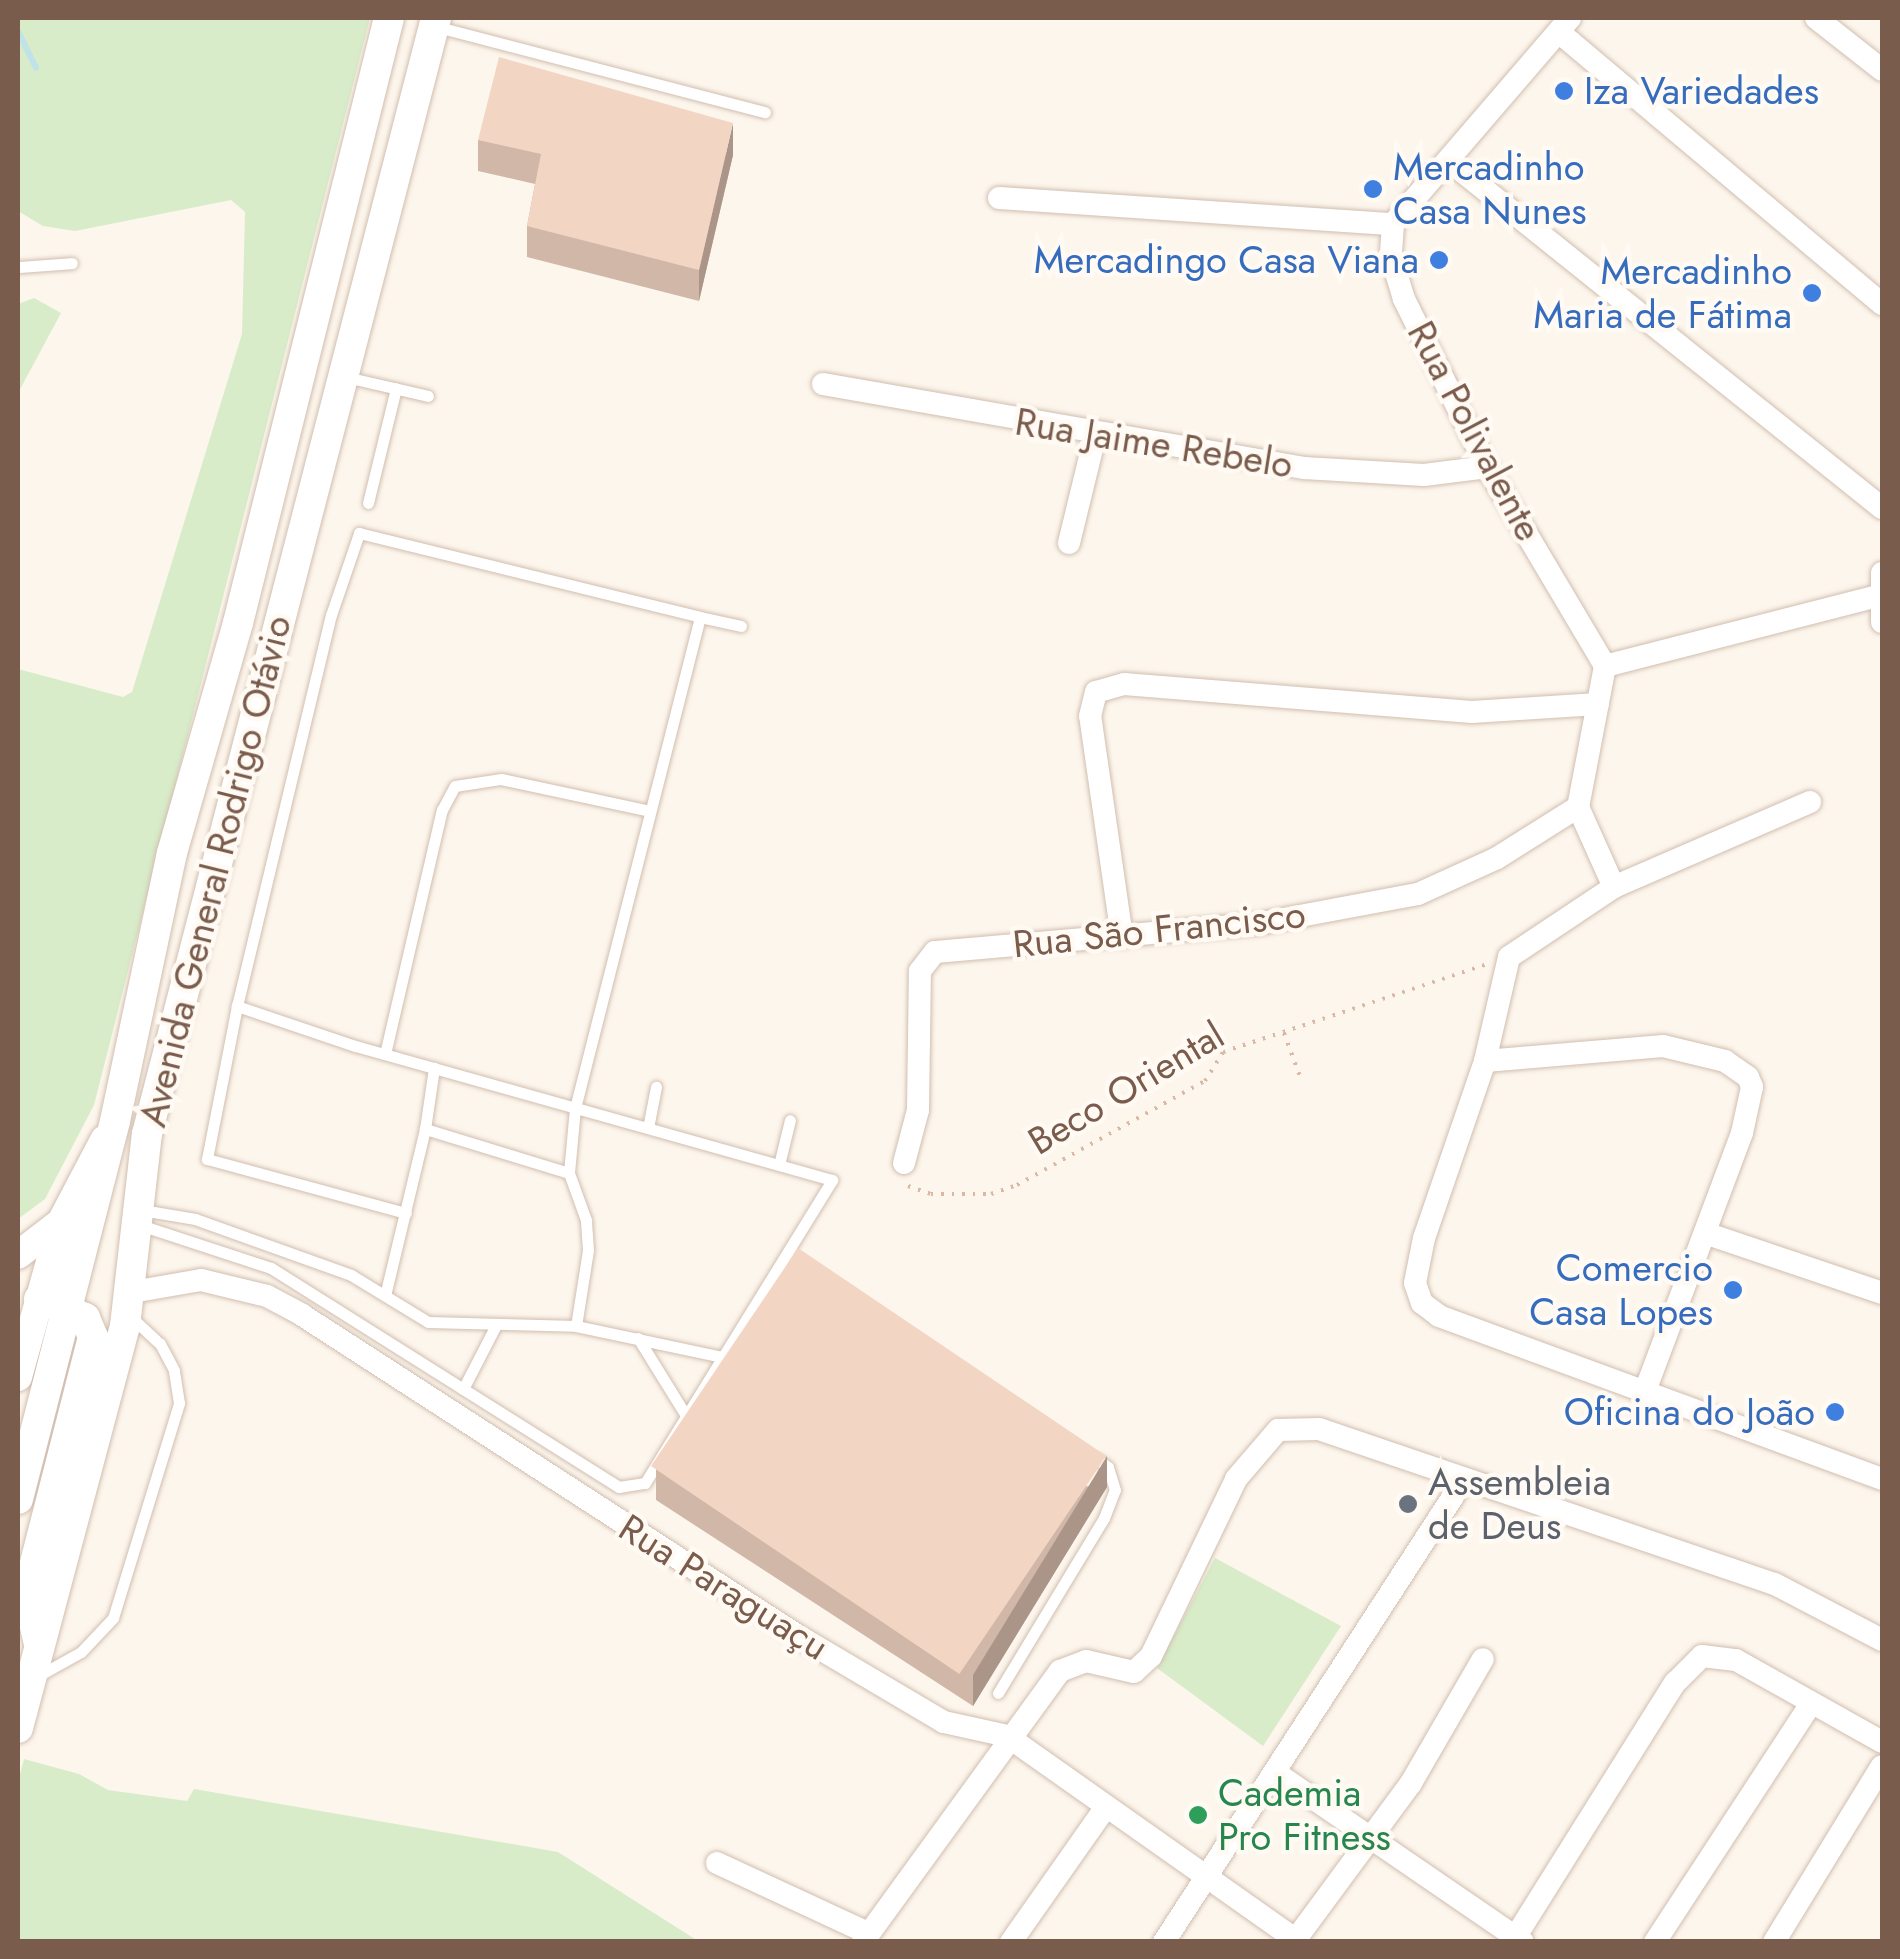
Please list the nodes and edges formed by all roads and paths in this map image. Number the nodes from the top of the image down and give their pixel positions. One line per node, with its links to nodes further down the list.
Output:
1 (388, 18): 44 (main road, Avenida General Rodrigo Otávio)
2 (1816, 18): 5 (street)
3 (435, 22): 6 (lane); 13 (main road, Avenida General Rodrigo Otávio)
4 (1565, 26): 7 (street); 12 (street)
5 (1882, 70)
6 (765, 112)
7 (1449, 161): 9 (street); 20 (street)
8 (998, 198): 9 (street)
9 (1393, 224): 18 (street, Rua Polivalente)
10 (72, 263): 11 (lane)
11 (18, 266)
12 (1882, 304)
13 (342, 376): 15 (lane); 51 (main road, Avenida General Rodrigo Otávio)
14 (823, 384): 17 (street, Rua Jaime Rebelo)
15 (396, 388): 16 (lane); 19 (lane)
16 (428, 396)
17 (1095, 436): 18 (street, Rua Jaime Rebelo); 21 (street)
18 (1487, 466): 27 (street, Rua Polivalente)
19 (368, 504)
20 (1882, 508)
21 (1068, 543)
22 (1882, 573): 23 (street)
23 (1881, 595): 25 (street); 27 (street)
24 (700, 617): 26 (lane); 31 (lane); 35 (lane)
25 (1882, 622)
26 (741, 626)
27 (1605, 666): 28 (street)
28 (1598, 704): 30 (street); 33 (street)
29 (1810, 802): 32 (street)
30 (1578, 807): 32 (street); 33 (street, Rua São Francisco)
31 (650, 812): 37 (lane); 42 (lane)
32 (1614, 887): 34 (street)
33 (1122, 937): 47 (street, Rua São Francisco)
34 (1509, 958): 36 (path, Beco Oriental); 38 (street)
35 (238, 1006): 37 (lane); 50 (lane)
36 (1284, 1034): 40 (path); 47 (path, Beco Oriental)
37 (385, 1054): 39 (lane)
38 (1485, 1060): 53 (street); 66 (street)
39 (434, 1068): 42 (lane); 46 (lane)
40 (1302, 1082)
41 (656, 1087): 45 (lane)
42 (575, 1108): 45 (lane); 49 (lane)
43 (790, 1120): 48 (lane)
44 (115, 1121): 52 (street, Avenida General Rodrigo Otávio); 59 (main road, Avenida General Rodrigo Otávio)
45 (648, 1128): 48 (lane)
46 (425, 1129): 49 (lane); 50 (lane)
47 (904, 1163)
48 (779, 1165): 54 (lane)
49 (569, 1173): 62 (lane)
50 (406, 1213): 58 (lane)
51 (138, 1217): 58 (lane); 60 (main road, Avenida General Rodrigo Otávio); 67 (lane)
52 (61, 1222): 55 (street); 59 (street, Avenida General Rodrigo Otávio)
53 (1708, 1234): 57 (street); 66 (street)
54 (790, 1248): 56 (lane); 64 (lane)
55 (18, 1255)
56 (806, 1259)
57 (1882, 1293)
58 (386, 1296): 61 (lane)
59 (41, 1301): 65 (street, Avenida General Rodrigo Otávio); 72 (main road, Avenida General Rodrigo Otávio); 74 (main road)
60 (130, 1303): 74 (main road, Avenida General Rodrigo Otávio); 76 (lane); 80 (street, Rua Paraguaçu)
61 (496, 1325): 62 (lane); 67 (lane)
62 (576, 1326): 63 (lane)
63 (638, 1338): 64 (lane); 68 (lane)
64 (722, 1357): 68 (lane)
65 (18, 1377)
66 (1646, 1388): 70 (street)
67 (463, 1389): 68 (lane)
68 (685, 1414)
69 (1092, 1456): 77 (lane)
70 (1882, 1480)
71 (1462, 1481): 73 (street); 80 (street); 83 (street)
72 (18, 1500)
73 (1882, 1640)
74 (40, 1647): 76 (main road, Avenida General Rodrigo Otávio)
75 (1483, 1659): 85 (street)
76 (32, 1679): 79 (main road, Avenida General Rodrigo Otávio)
77 (998, 1693)
78 (1811, 1704): 81 (street); 90 (street); 94 (street)
79 (18, 1728)
80 (1007, 1736): 84 (street, Rua Paraguaçu); 89 (street)
81 (1882, 1742)
82 (1882, 1766): 95 (street)
83 (1276, 1773): 85 (street); 87 (street)
84 (1106, 1807): 87 (street, Rua Paraguaçu); 92 (street)
85 (1368, 1840): 90 (street); 91 (street)
86 (716, 1863): 89 (street)
87 (1206, 1879): 88 (street, Rua Paraguaçu); 93 (street)
88 (1270, 1934): 91 (street, Rua Paraguaçu)
89 (866, 1937)
90 (1520, 1939)
91 (1298, 1940)
92 (1012, 1942)
93 (1164, 1942)
94 (1656, 1942)
95 (1774, 1942)

